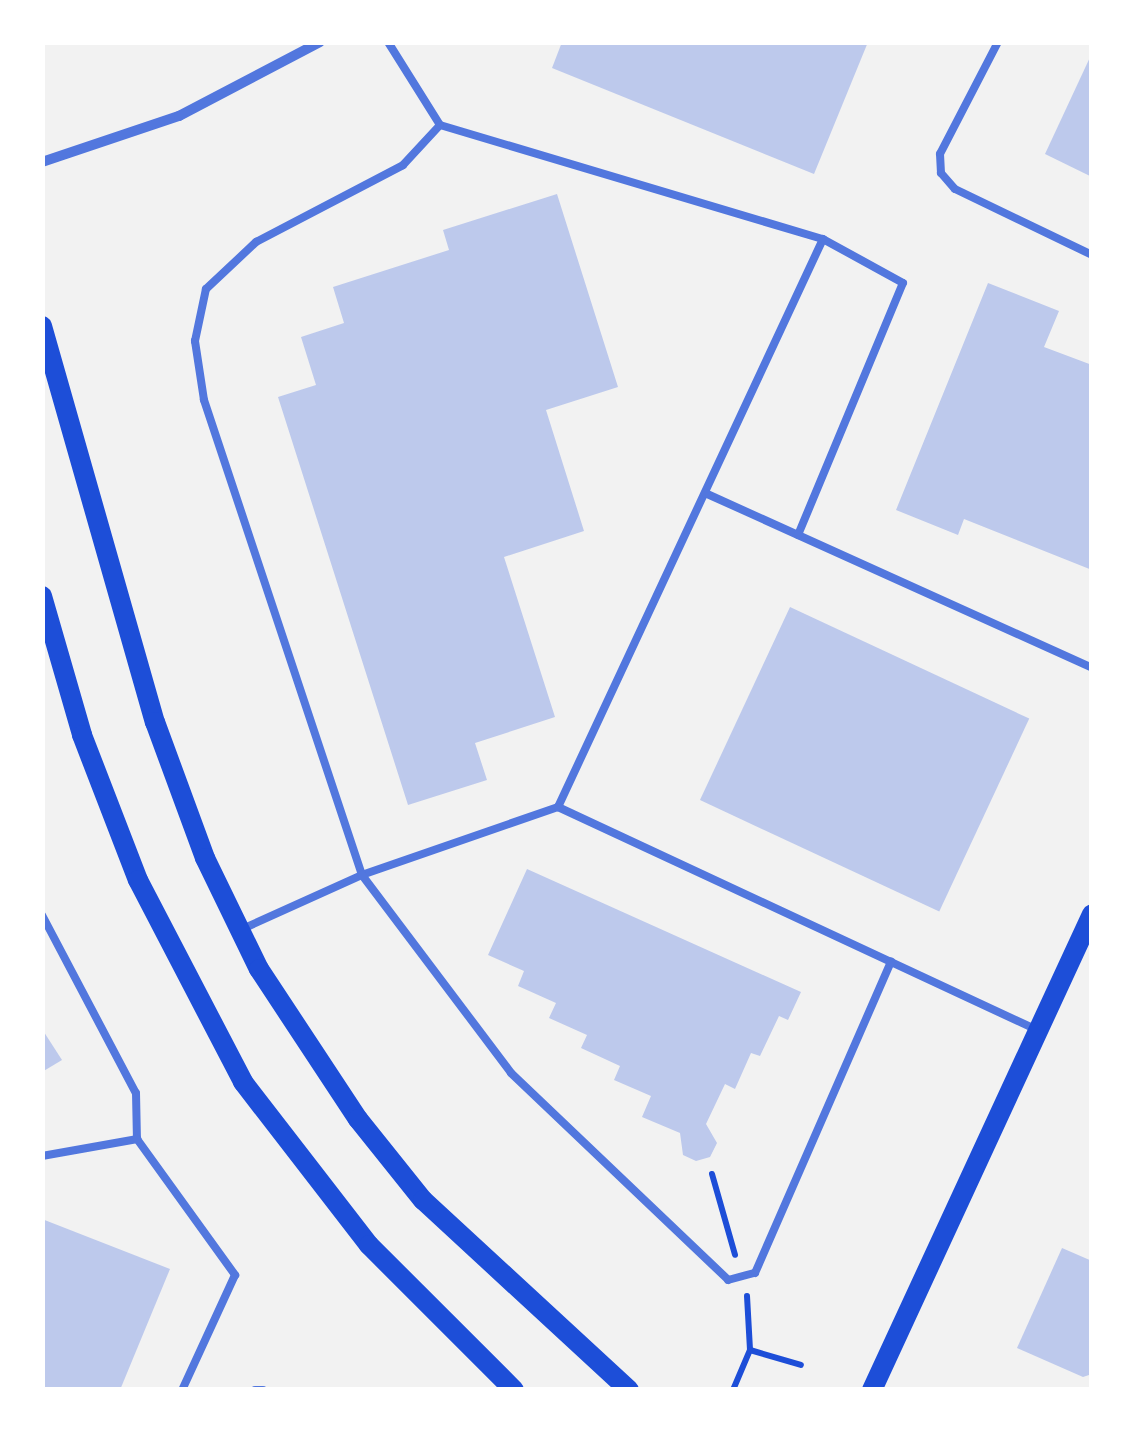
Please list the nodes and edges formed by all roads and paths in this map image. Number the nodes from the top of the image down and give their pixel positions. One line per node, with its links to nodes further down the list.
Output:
1 (320, 42): 5 (street)
2 (388, 42): 4 (lane)
3 (998, 42): 7 (lane)
4 (440, 126): 6 (lane); 14 (lane)
5 (42, 162)
6 (823, 239): 9 (lane); 10 (lane)
7 (1092, 256)
8 (42, 326): 17 (main road)
9 (704, 493): 10 (lane); 13 (lane)
10 (798, 535): 12 (lane)
11 (42, 596): 27 (main road)
12 (1092, 668)
13 (558, 807): 14 (lane); 19 (lane)
14 (362, 875): 17 (lane); 19 (lane)
15 (1092, 914): 18 (main road)
16 (42, 915): 21 (lane)
17 (240, 930): 28 (main road)
18 (1085, 943): 20 (main road)
19 (892, 960): 20 (lane)
20 (1038, 1030): 30 (main road)
21 (136, 1139): 22 (lane); 24 (lane)
22 (42, 1156)
23 (750, 1350): 29 (path)
24 (182, 1390)
25 (255, 1390): 26 (lane)
26 (263, 1390)
27 (514, 1390)
28 (629, 1390)
29 (733, 1390)
30 (872, 1390)

